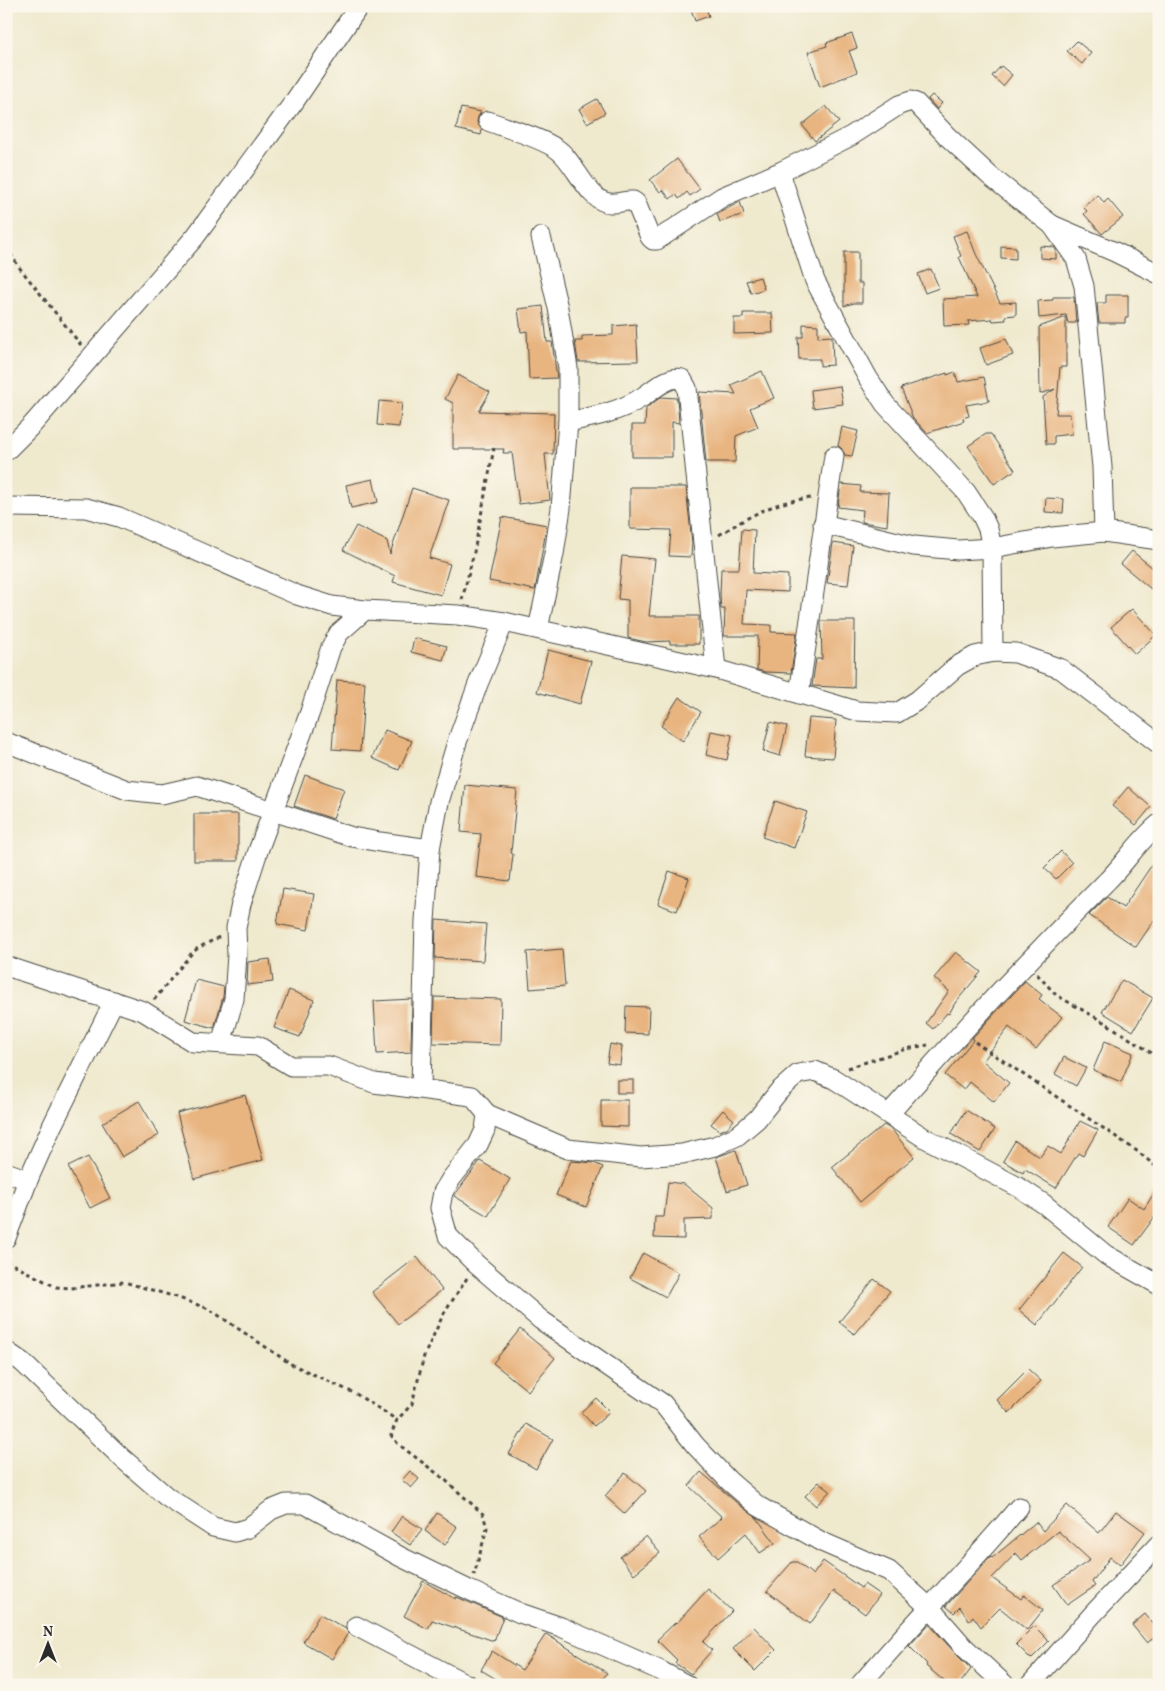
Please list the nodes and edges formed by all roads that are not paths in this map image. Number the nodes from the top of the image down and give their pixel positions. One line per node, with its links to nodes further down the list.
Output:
1 (359, 6): 8 (street)
2 (488, 121): 3 (street)
3 (780, 172): 4 (street); 14 (street)
4 (1052, 225): 6 (street); 12 (street)
5 (541, 237): 7 (street)
6 (1159, 274)
7 (568, 422): 17 (street); 19 (street)
8 (6, 451)
9 (834, 456): 11 (street)
10 (6, 507): 15 (street)
11 (823, 524): 14 (street); 20 (street)
12 (1104, 532): 13 (street); 14 (street)
13 (1159, 540)
14 (992, 548): 18 (street)
15 (365, 610): 16 (street); 23 (street)
16 (504, 622): 17 (street); 25 (street)
17 (538, 629): 19 (street)
18 (993, 652): 20 (street); 22 (street)
19 (716, 669): 20 (street)
20 (799, 694)
21 (6, 742): 23 (street)
22 (1159, 744)
23 (273, 812): 25 (street); 28 (street)
24 (1159, 824): 31 (street)
25 (430, 849): 29 (street)
26 (6, 966): 27 (street)
27 (114, 1001): 28 (street); 33 (street)
28 (221, 1043): 29 (street)
29 (421, 1088): 30 (street)
30 (487, 1114): 31 (street); 39 (street)
31 (889, 1114): 35 (street)
32 (6, 1172): 33 (street)
33 (28, 1180): 34 (street)
34 (6, 1238)
35 (1159, 1285)
36 (6, 1351): 42 (street)
37 (1019, 1507): 39 (street)
38 (1159, 1544): 45 (street)
39 (930, 1608): 43 (street); 44 (street)
40 (356, 1626): 41 (street)
41 (468, 1685)
42 (687, 1685)
43 (860, 1685)
44 (1005, 1685)
45 (1030, 1685)

